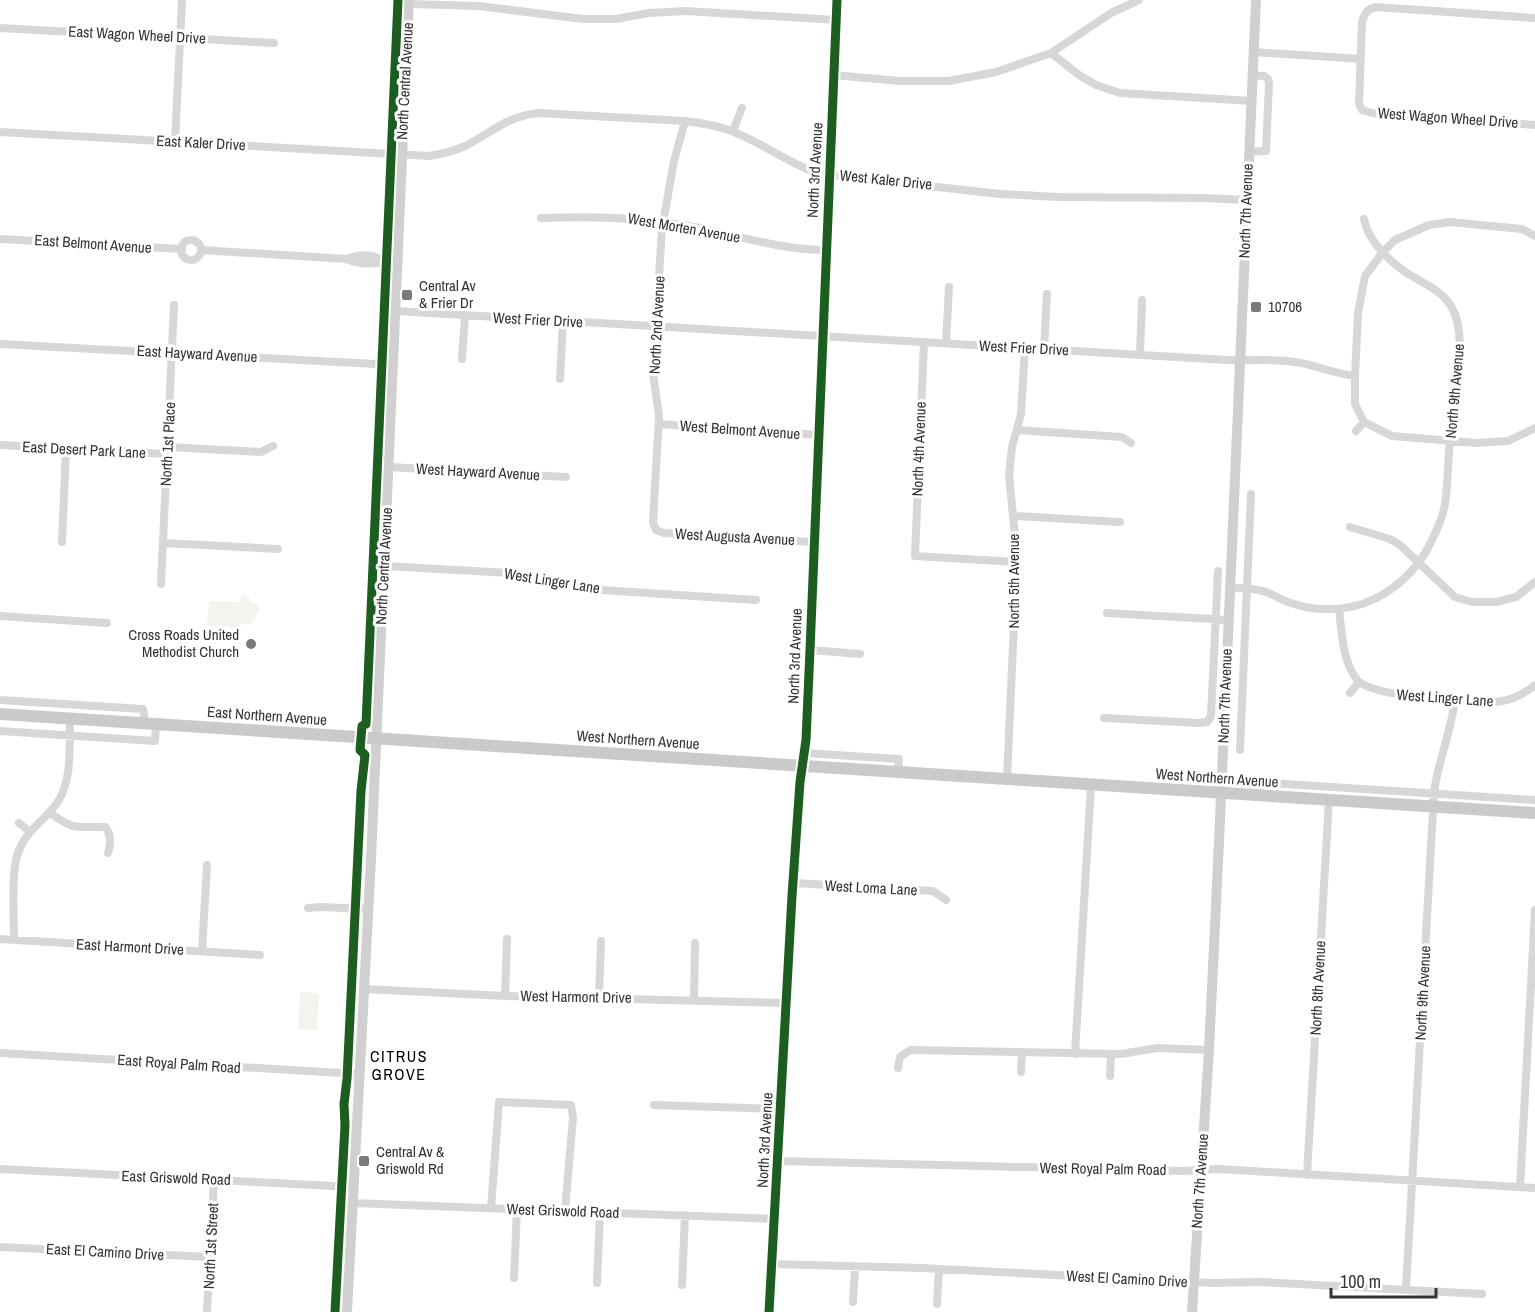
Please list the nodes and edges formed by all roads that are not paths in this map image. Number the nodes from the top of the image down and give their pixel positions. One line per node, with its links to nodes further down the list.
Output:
1 (182, 0): 9 (street)
2 (837, 0): 7 (street, North 3rd Avenue)
3 (1139, 0): 12 (street)
4 (1256, 0): 11 (main road, North 7th Avenue)
5 (409, 2): 7 (street); 24 (main road, North Central Avenue)
6 (1535, 18): 13 (street)
7 (836, 20): 14 (street, North 3rd Avenue)
8 (0, 28): 9 (street, East Wagon Wheel Drive)
9 (180, 38): 10 (street, East Wagon Wheel Drive); 22 (street)
10 (274, 43)
11 (1253, 52): 13 (street); 15 (main road, North 7th Avenue)
12 (1051, 53): 14 (street); 16 (street)
13 (1361, 59): 19 (street, West Wagon Wheel Drive)
14 (833, 75): 25 (street, North 3rd Avenue)
15 (1252, 75): 16 (main road, North 7th Avenue); 23 (street, North 7th Avenue)
16 (1251, 100): 23 (main road, North 7th Avenue)
17 (742, 108): 20 (street)
18 (685, 121): 20 (street, West Kaler Drive); 24 (street, West Kaler Drive); 29 (street, North 2nd Avenue)
19 (1535, 124)
20 (733, 131): 25 (street, West Kaler Drive)
21 (0, 132): 22 (street, East Kaler Drive)
22 (176, 142): 24 (street, East Kaler Drive)
23 (1249, 152): 26 (main road, North 7th Avenue)
24 (402, 155): 36 (main road, North Central Avenue)
25 (831, 175): 26 (street, West Kaler Drive); 34 (street, North 3rd Avenue)
26 (1247, 200): 54 (main road, North 7th Avenue)
27 (541, 218): 29 (street, West Morten Avenue)
28 (1364, 219): 35 (street, North 9th Avenue)
29 (663, 222): 34 (street, West Morten Avenue); 44 (street, North 2nd Avenue)
30 (1535, 236): 35 (street)
31 (1, 238): 32 (street, East Belmont Avenue)
32 (182, 249): 33 (street, East Belmont Avenue); 33 (street, East Belmont Avenue)
33 (201, 250): 36 (street, East Belmont Avenue)
34 (826, 250): 45 (street, North 3rd Avenue)
35 (1383, 252): 56 (street); 64 (street, North 9th Avenue)
36 (398, 262): 41 (main road, North Central Avenue)
37 (949, 287): 47 (street)
38 (1047, 294): 50 (street)
39 (1142, 300): 52 (street)
40 (174, 305): 51 (street, North 1st Place)
41 (396, 311): 42 (street, West Frier Drive); 55 (main road, North Central Avenue)
42 (465, 315): 43 (street, West Frier Drive); 53 (street)
43 (563, 321): 44 (street, West Frier Drive); 57 (street)
44 (655, 326): 45 (street, West Frier Drive); 59 (street, North 2nd Avenue)
45 (823, 336): 46 (street, West Frier Drive); 63 (street, North 3rd Avenue)
46 (924, 342): 47 (street, West Frier Drive); 81 (street, North 4th Avenue)
47 (946, 343): 49 (street, West Frier Drive)
48 (0, 344): 51 (street, East Hayward Avenue)
49 (1024, 348): 50 (street, West Frier Drive); 61 (street, North 5th Avenue)
50 (1044, 349): 52 (street, West Frier Drive)
51 (172, 353): 55 (street, East Hayward Avenue); 69 (street, North 1st Place)
52 (1140, 354): 54 (street, West Frier Drive)
53 (462, 359)
54 (1240, 360): 56 (street, West Frier Drive); 87 (main road, North 7th Avenue)
55 (394, 365): 70 (main road, North Central Avenue)
56 (1356, 376): 58 (street)
57 (560, 379)
58 (1364, 422): 62 (street); 64 (street)
59 (659, 424): 63 (street, West Belmont Avenue); 76 (street, North 2nd Avenue)
60 (1535, 428): 64 (street)
61 (1017, 430): 65 (street); 73 (street, North 5th Avenue)
62 (1356, 431)
63 (820, 435): 78 (street, North 3rd Avenue)
64 (1450, 441): 82 (street, North 9th Avenue)
65 (1131, 442)
66 (0, 445): 68 (street, East Desert Park Lane)
67 (273, 446): 69 (street, East Desert Park Lane)
68 (66, 448): 69 (street, East Desert Park Lane); 77 (street)
69 (168, 450): 79 (street, North 1st Place)
70 (389, 466): 71 (street, West Hayward Avenue); 83 (main road, North Central Avenue)
71 (567, 477)
72 (1251, 494): 88 (street, North 7th Avenue)
73 (1014, 516): 74 (street); 81 (street, North 5th Avenue)
74 (1120, 522)
75 (1350, 527): 82 (street)
76 (656, 530): 78 (street, West Augusta Avenue)
77 (62, 542)
78 (814, 542): 96 (street, North 3rd Avenue)
79 (164, 543): 80 (street); 86 (street, North 1st Place)
80 (278, 549)
81 (1017, 562): 114 (street, North 5th Avenue)
82 (1418, 562): 85 (street); 90 (street)
83 (385, 566): 89 (street, West Linger Lane); 109 (main road, North Central Avenue)
84 (1218, 571): 93 (street)
85 (1535, 582)
86 (161, 584)
87 (1230, 588): 88 (street); 94 (main road, North 7th Avenue)
88 (1247, 588): 90 (street); 110 (street, North 7th Avenue)
89 (756, 600)
90 (1339, 609): 98 (street)
91 (1107, 613): 93 (street)
92 (0, 616): 95 (street)
93 (1216, 619): 94 (street); 105 (street)
94 (1228, 620): 117 (main road, North 7th Avenue)
95 (107, 623)
96 (810, 650): 97 (street); 111 (street, North 3rd Avenue)
97 (860, 654)
98 (1359, 682): 100 (street); 102 (street, West Linger Lane)
99 (1535, 685): 102 (street, West Linger Lane)
100 (1350, 693)
101 (0, 700): 106 (street)
102 (1455, 700): 118 (street, North 9th Avenue)
103 (0, 714): 104 (main road, East Northern Avenue)
104 (70, 718): 106 (main road, East Northern Avenue); 108 (street)
105 (1104, 718)
106 (151, 723): 108 (street); 109 (main road, East Northern Avenue)
107 (0, 731): 108 (street)
108 (70, 736): 121 (street)
109 (375, 738): 112 (main road, West Northern Avenue); 130 (main road, North Central Avenue)
110 (1240, 750)
111 (804, 753): 112 (street, North 3rd Avenue); 113 (street)
112 (802, 766): 113 (main road, West Northern Avenue); 127 (street, North 3rd Avenue)
113 (898, 772): 114 (main road, West Northern Avenue)
114 (1007, 779): 116 (main road, West Northern Avenue)
115 (1255, 782): 118 (street, West Northern Avenue)
116 (1091, 785): 117 (main road, West Northern Avenue); 147 (street)
117 (1221, 794): 119 (main road, West Northern Avenue); 144 (main road, North 7th Avenue)
118 (1434, 799): 119 (main road, West Northern Avenue); 120 (street, West Northern Avenue); 122 (main road, West Northern Avenue); 160 (street, North 9th Avenue)
119 (1329, 800): 158 (street, North 8th Avenue)
120 (1535, 800)
121 (50, 813): 124 (street); 125 (street)
122 (1535, 813)
123 (19, 823): 124 (street)
124 (29, 831): 134 (street)
125 (108, 853)
126 (207, 865): 137 (street)
127 (794, 883): 128 (street, West Loma Lane); 143 (street, North 3rd Avenue)
128 (945, 900)
129 (308, 908): 130 (street)
130 (368, 909): 139 (main road, North Central Avenue)
131 (1535, 910): 162 (street)
132 (0, 939): 134 (street, East Harmont Drive)
133 (507, 939): 140 (street)
134 (14, 940): 137 (street, East Harmont Drive)
135 (601, 941): 141 (street)
136 (695, 943): 142 (street)
137 (202, 951): 138 (street, East Harmont Drive)
138 (260, 955)
139 (364, 989): 140 (street, West Harmont Drive); 151 (main road, North Central Avenue)
140 (505, 996): 141 (street, West Harmont Drive)
141 (599, 997): 142 (street, West Harmont Drive)
142 (694, 1000): 143 (street, West Harmont Drive)
143 (787, 1003): 154 (street, North 3rd Avenue)
144 (1209, 1050): 148 (street); 157 (main road, North 7th Avenue)
145 (0, 1053): 151 (street, East Royal Palm Road)
146 (1022, 1053): 147 (street); 149 (street); 150 (street)
147 (1075, 1054): 148 (street)
148 (1111, 1054): 152 (street)
149 (898, 1068)
150 (1021, 1072)
151 (359, 1074): 161 (main road, North Central Avenue)
152 (1110, 1076)
153 (654, 1105): 154 (street)
154 (781, 1109): 155 (street, North 3rd Avenue)
155 (778, 1161): 157 (street, West Royal Palm Road); 170 (street, North 3rd Avenue)
156 (0, 1169): 159 (street, East Griswold Road)
157 (1201, 1170): 158 (street, West Royal Palm Road); 177 (main road, North 7th Avenue)
158 (1307, 1175): 160 (street, West Royal Palm Road)
159 (214, 1179): 161 (street, East Griswold Road); 172 (street, North 1st Street)
160 (1412, 1182): 162 (street, West Royal Palm Road); 180 (street, North 9th Avenue)
161 (353, 1187): 164 (main road, North Central Avenue)
162 (1520, 1187): 163 (street, West Royal Palm Road)
163 (1535, 1188)
164 (352, 1203): 165 (street, West Griswold Road); 185 (main road, North Central Avenue)
165 (491, 1208): 166 (street, West Griswold Road); 167 (street)
166 (517, 1209): 167 (street, West Griswold Road); 176 (street)
167 (565, 1211): 168 (street, West Griswold Road)
168 (600, 1212): 169 (street, West Griswold Road); 178 (street)
169 (685, 1215): 170 (street, West Griswold Road); 179 (street)
170 (775, 1219): 173 (street, North 3rd Avenue)
171 (0, 1247): 172 (street, East El Camino Drive)
172 (210, 1257): 184 (street, North 1st Street)
173 (772, 1264): 174 (street, West El Camino Drive); 186 (street, North 3rd Avenue)
174 (855, 1267): 175 (street, West El Camino Drive); 182 (street)
175 (939, 1269): 177 (street, West El Camino Drive); 183 (street)
176 (514, 1278)
177 (1194, 1282): 180 (street, West El Camino Drive); 187 (main road, North 7th Avenue)
178 (597, 1283)
179 (682, 1285)
180 (1406, 1289): 181 (street, West El Camino Drive)
181 (1482, 1294)
182 (853, 1302)
183 (937, 1304)
184 (207, 1312)
185 (347, 1312)
186 (769, 1312)
187 (1192, 1312)

